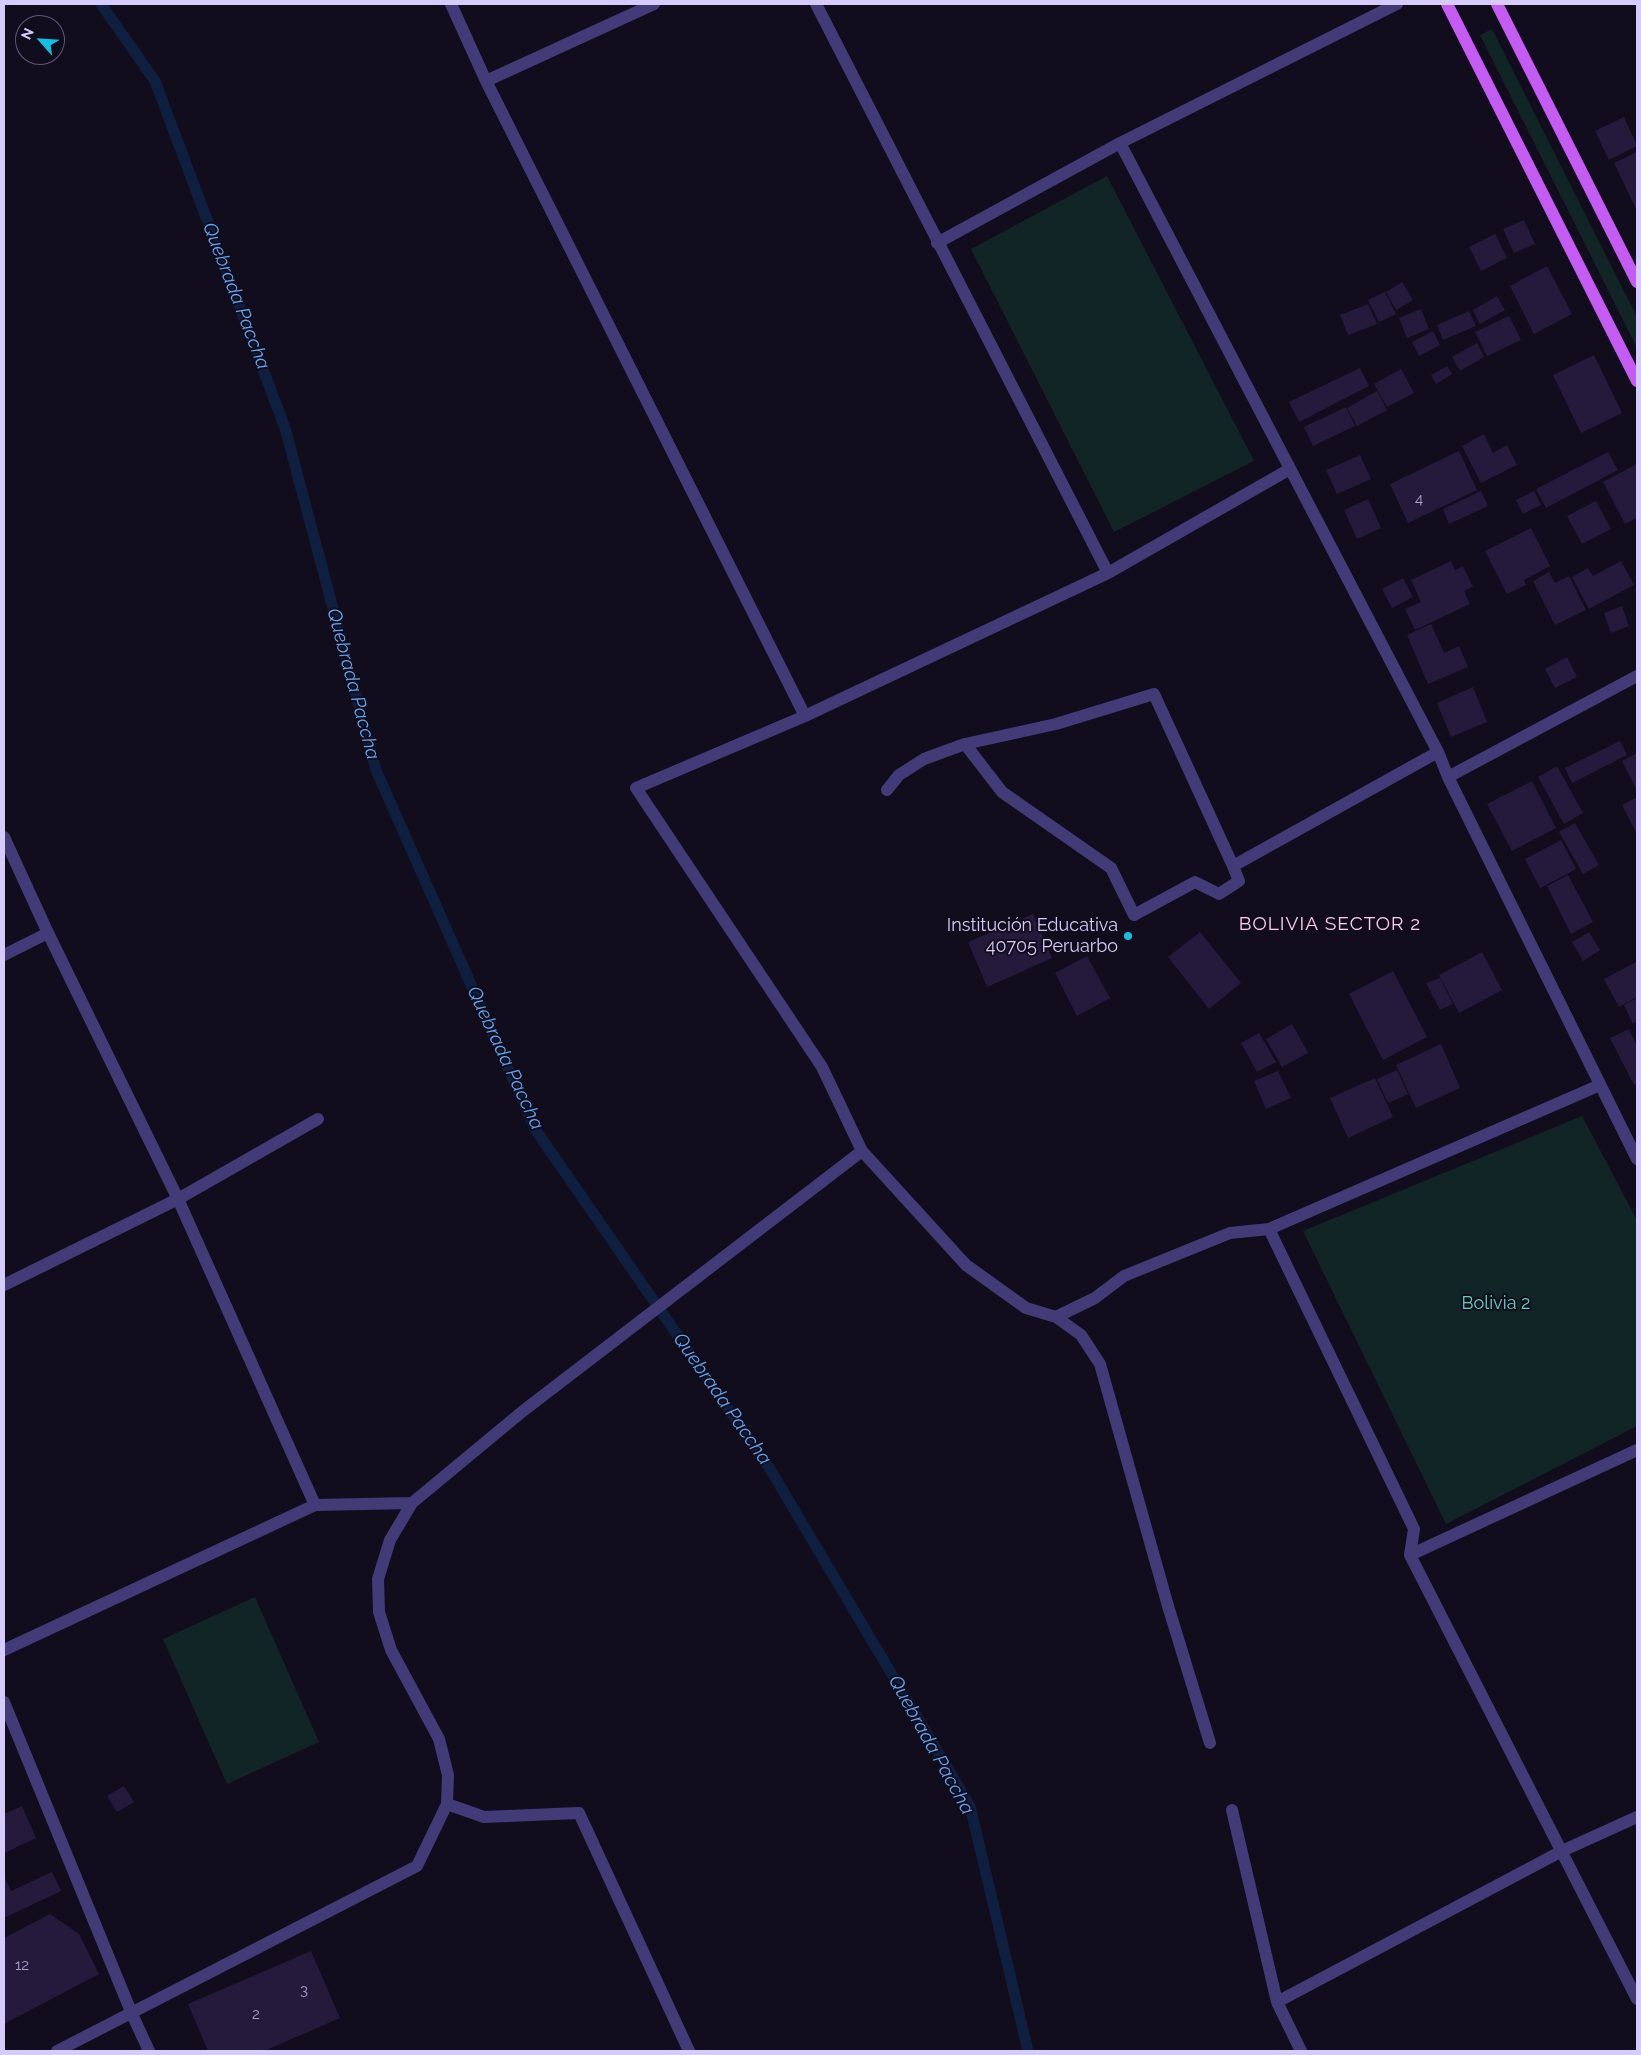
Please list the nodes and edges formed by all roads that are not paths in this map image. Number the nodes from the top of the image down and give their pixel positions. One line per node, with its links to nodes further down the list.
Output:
1 (451, 4): 7 (street)
2 (654, 4): 7 (street)
3 (816, 4): 9 (street)
4 (1397, 4): 8 (street)
5 (1447, 4): 11 (main road)
6 (1497, 4): 10 (main road)
7 (486, 81): 15 (street)
8 (1120, 143): 9 (street); 12 (street)
9 (937, 243): 13 (street)
10 (1637, 282)
11 (1637, 381)
12 (1290, 469): 13 (street); 17 (street)
13 (1108, 573): 15 (street)
14 (1637, 676): 18 (street)
15 (805, 716): 26 (street)
16 (966, 744): 19 (street); 21 (street); 21 (street)
17 (1438, 752): 18 (street); 21 (street)
18 (1448, 777): 24 (street)
19 (887, 790)
20 (4, 837): 22 (street)
21 (1234, 866)
22 (48, 933): 23 (street); 28 (street)
23 (4, 955)
24 (1600, 1085): 27 (street); 29 (street)
25 (318, 1119): 28 (street)
26 (862, 1151): 31 (street); 33 (street)
27 (1637, 1160)
28 (178, 1199): 30 (street); 34 (street)
29 (1269, 1229): 31 (street); 35 (street)
30 (4, 1285)
31 (1056, 1317): 38 (street)
32 (1637, 1450): 35 (street)
33 (412, 1502): 34 (street); 39 (street)
34 (315, 1505): 36 (street)
35 (1410, 1555): 42 (street)
36 (4, 1650)
37 (4, 1702): 45 (street)
38 (1210, 1743)
39 (447, 1804): 45 (street); 48 (street)
40 (1232, 1810): 44 (street)
41 (1637, 1817): 42 (street)
42 (1562, 1851): 43 (street); 44 (street)
43 (1637, 1998)
44 (1277, 2002): 49 (street)
45 (132, 2014): 46 (street); 47 (street)
46 (57, 2051)
47 (149, 2051)
48 (689, 2051)
49 (1302, 2051)

